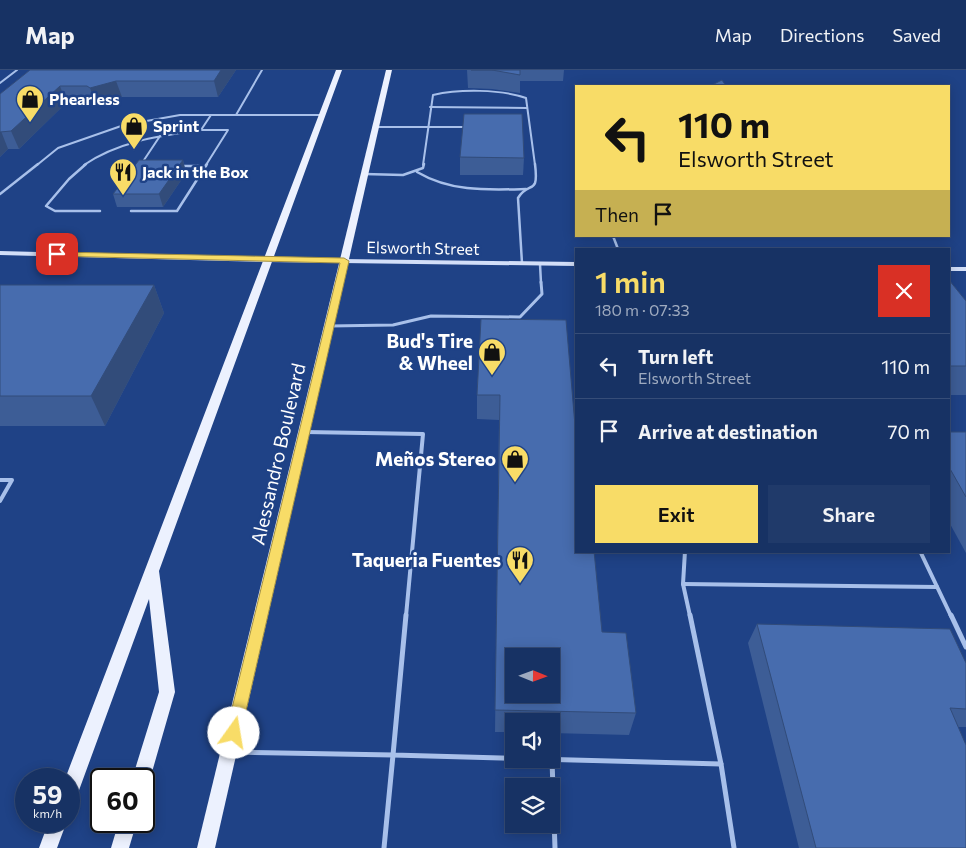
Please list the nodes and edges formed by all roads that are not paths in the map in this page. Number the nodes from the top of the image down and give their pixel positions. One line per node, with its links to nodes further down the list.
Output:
1 (17, 70): 5 (lane)
2 (262, 70): 9 (lane)
3 (339, 70): 10 (main road)
4 (389, 70): 11 (main road, Alessandro Boulevard)
5 (0, 83)
6 (430, 107): 7 (lane); 7 (lane); 12 (lane)
7 (527, 108): 21 (lane)
8 (211, 115): 9 (lane); 14 (lane); 22 (lane)
9 (236, 115): 10 (lane)
10 (322, 115): 26 (main road)
11 (376, 127): 12 (lane); 20 (main road, Alessandro Boulevard)
12 (429, 127): 13 (lane); 19 (lane)
13 (475, 128)
14 (202, 130): 15 (lane); 18 (lane)
15 (160, 136): 16 (lane); 23 (lane)
16 (151, 166)
17 (178, 166): 18 (lane)
18 (206, 166): 24 (lane)
19 (417, 172): 20 (lane); 21 (lane)
20 (364, 174): 27 (main road, Alessandro Boulevard)
21 (530, 190): 28 (lane)
22 (0, 194)
23 (100, 211)
24 (131, 211)
25 (0, 253): 26 (street, Elsworth Street)
26 (268, 260): 27 (street, Elsworth Street); 39 (main road)
27 (344, 261): 28 (street, Elsworth Street); 33 (main road, Alessandro Boulevard)
28 (522, 264): 29 (street, Elsworth Street)
29 (540, 264): 30 (street, Elsworth Street); 33 (lane)
30 (575, 264)
31 (950, 269): 32 (street)
32 (966, 269)
33 (330, 326): 34 (main road, Alessandro Boulevard)
34 (305, 432): 43 (main road, Alessandro Boulevard); 44 (lane)
35 (0, 480): 36 (lane)
36 (0, 501)
37 (685, 553): 40 (lane)
38 (921, 553): 41 (lane)
39 (152, 570): 48 (main road); 49 (main road)
40 (683, 584): 41 (lane); 47 (lane)
41 (937, 587): 42 (lane)
42 (966, 647)
43 (229, 751): 44 (lane); 55 (main road, Alessandro Boulevard)
44 (393, 755): 45 (lane); 56 (lane)
45 (505, 759)
46 (560, 760): 47 (lane)
47 (721, 764): 58 (lane)
48 (78, 768)
49 (143, 768)
50 (552, 768): 57 (lane)
51 (54, 833): 53 (main road)
52 (124, 833): 54 (main road)
53 (48, 848)
54 (120, 848)
55 (206, 848)
56 (384, 848)
57 (555, 848)
58 (734, 848)

